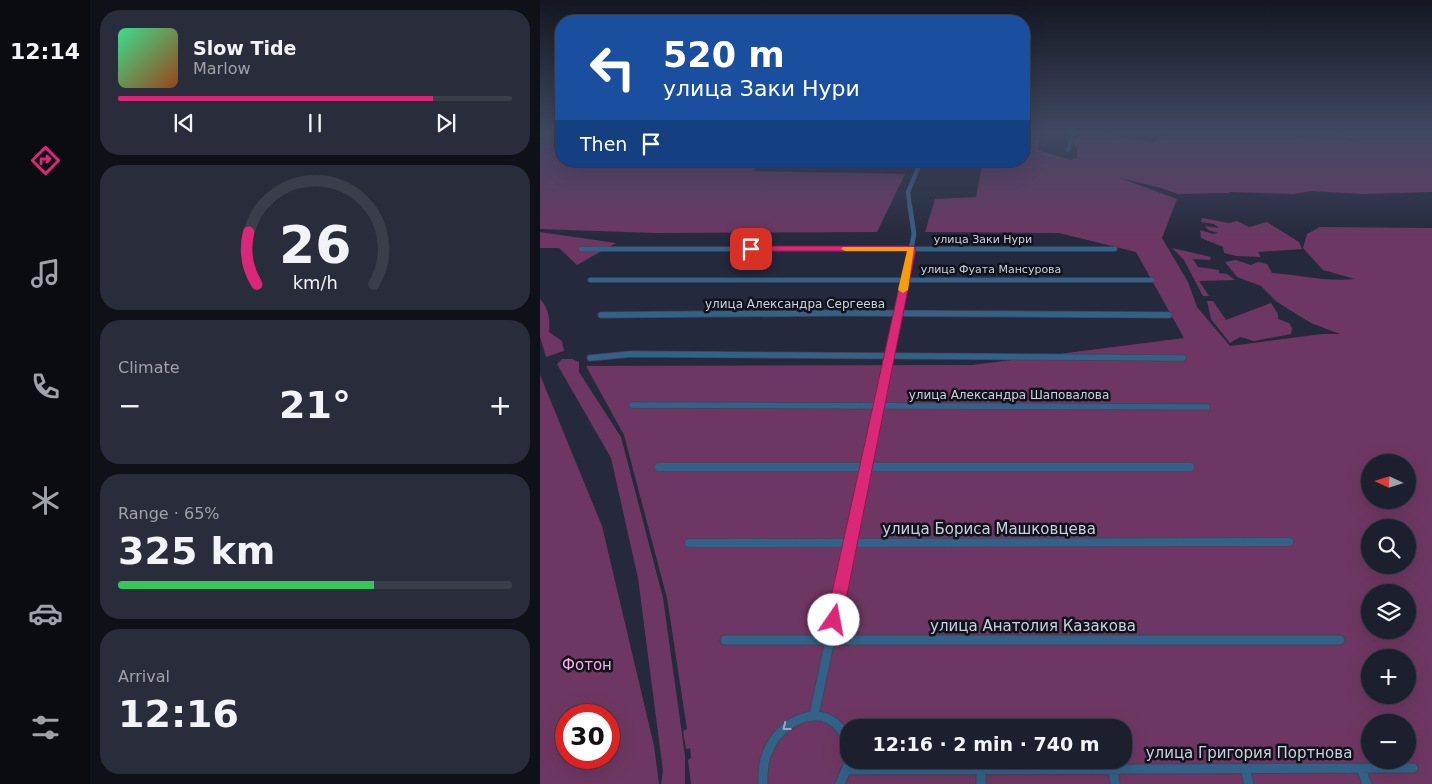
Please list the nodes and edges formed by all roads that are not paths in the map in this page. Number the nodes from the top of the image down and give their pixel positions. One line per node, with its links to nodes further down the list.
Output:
1 (918, 169): 3 (street)
2 (581, 249): 3 (street, улица Заки Нури)
3 (912, 249): 4 (street, улица Заки Нури); 5 (street)
4 (1115, 249)
5 (905, 278): 6 (street, улица Фуата Мансурова); 7 (street, улица Фуата Мансурова); 8 (street)
6 (590, 280)
7 (1152, 280)
8 (898, 313): 9 (street, улица Александра Сергеева); 10 (street, улица Александра Сергеева); 11 (street)
9 (601, 315)
10 (1169, 315)
11 (889, 354): 12 (street); 13 (street); 15 (street)
12 (590, 358)
13 (1183, 358)
14 (632, 405): 15 (street, улица Александра Шаповалова)
15 (878, 406): 16 (street, улица Александра Шаповалова); 19 (street)
16 (1206, 407)
17 (1190, 466): 19 (street)
18 (660, 467): 19 (street)
19 (866, 467): 22 (street)
20 (1289, 542): 22 (street, улица Бориса Машковцева)
21 (689, 543): 22 (street, улица Бориса Машковцева)
22 (850, 543): 24 (street)
23 (725, 640): 24 (street, улица Анатолия Казакова)
24 (830, 640): 25 (street, улица Анатолия Казакова); 26 (street)
25 (1340, 640)
26 (814, 715): 27 (street); 35 (street, one-way to 35)
27 (840, 727)
28 (1245, 768): 29 (street, улица Григория Портнова); 32 (street, улица Григория Портнова); 39 (street)
29 (1361, 768)
30 (981, 769): 34 (street, улица Григория Портнова); 37 (street)
31 (1113, 769): 38 (street)
32 (1132, 769)
33 (1361, 769): 40 (street)
34 (846, 770): 36 (street)
35 (763, 784)
36 (840, 784)
37 (981, 784)
38 (1115, 784)
39 (1249, 784)
40 (1367, 784)

